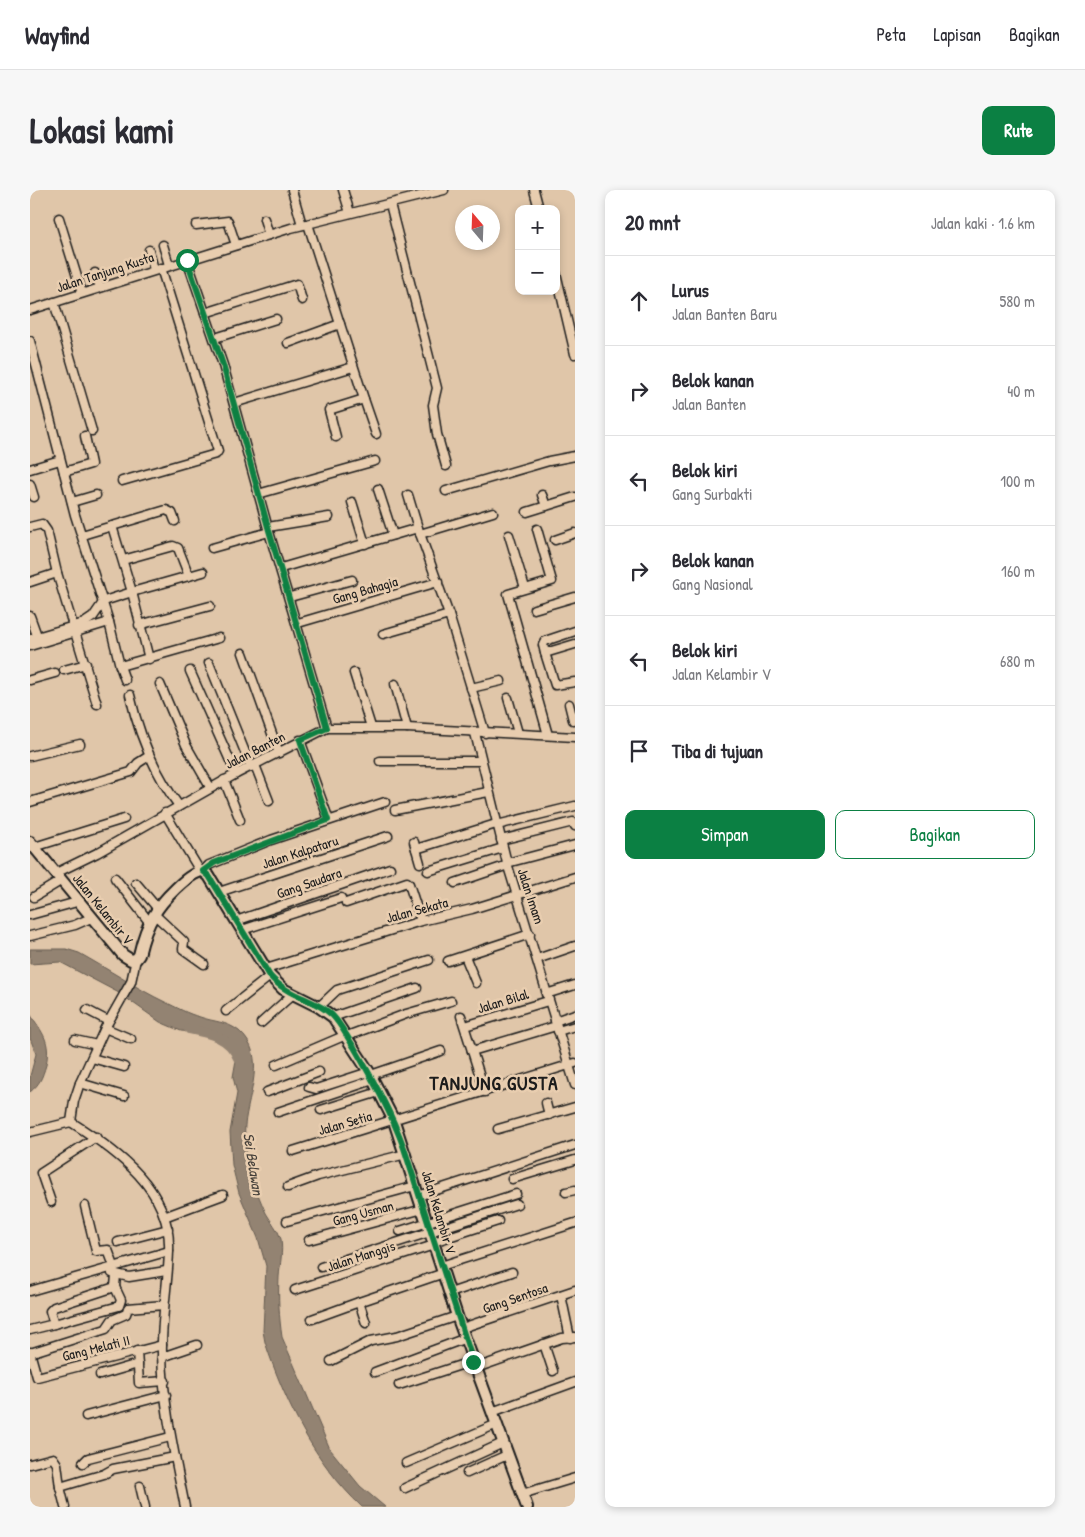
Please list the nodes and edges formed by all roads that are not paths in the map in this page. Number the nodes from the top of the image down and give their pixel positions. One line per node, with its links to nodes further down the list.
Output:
1 (292, 190): 11 (street)
2 (343, 190): 8 (street)
3 (444, 190): 5 (street, Jalan Tanjung Kusta)
4 (534, 190): 7 (street)
5 (434, 191): 6 (street, Jalan Tanjung Kusta)
6 (390, 204): 8 (street, Jalan Tanjung Kusta); 44 (street)
7 (539, 205)
8 (350, 214): 11 (street, Jalan Tanjung Kusta)
9 (59, 218): 23 (street)
10 (264, 219): 13 (street)
11 (305, 224): 13 (street, Jalan Tanjung Kusta); 29 (street)
12 (196, 225): 15 (street)
13 (269, 235): 15 (street, Jalan Tanjung Kusta)
14 (163, 245): 18 (street)
15 (236, 245): 17 (street, Jalan Tanjung Kusta)
16 (149, 250): 19 (street)
17 (187, 260): 18 (street, Jalan Tanjung Kusta); 27 (street)
18 (169, 265): 19 (street, Jalan Tanjung Kusta)
19 (158, 269): 21 (street, Jalan Tanjung Kusta); 47 (street)
20 (95, 273): 21 (street)
21 (100, 287): 23 (street, Jalan Tanjung Kusta)
22 (560, 290): 33 (street)
23 (82, 293): 25 (street, Jalan Tanjung Kusta)
24 (302, 300): 27 (street)
25 (54, 302): 26 (street, Jalan Tanjung Kusta); 37 (street)
26 (30, 310)
27 (206, 313): 30 (street)
28 (276, 319): 30 (street)
29 (340, 324): 32 (street); 34 (street)
30 (215, 338): 36 (street)
31 (30, 341): 42 (street)
32 (288, 343)
33 (575, 354)
34 (353, 367): 35 (street); 36 (street)
35 (364, 399): 38 (street); 40 (street)
36 (234, 402): 51 (street)
37 (92, 431)
38 (376, 434)
39 (85, 436): 46 (street)
40 (336, 437)
41 (575, 456): 50 (street)
42 (60, 460): 45 (street); 46 (street)
43 (375, 461): 51 (street)
44 (446, 466)
45 (30, 469)
46 (64, 472): 57 (street)
47 (122, 481)
48 (30, 484): 55 (street)
49 (378, 489): 72 (street)
50 (446, 491)
51 (258, 494): 67 (street)
52 (96, 495): 57 (street)
53 (408, 495): 68 (street)
54 (542, 495): 59 (street)
55 (34, 497)
56 (575, 497): 59 (street)
57 (72, 502): 70 (street)
58 (352, 502): 74 (street)
59 (546, 506): 61 (street)
60 (493, 512): 68 (street)
61 (527, 512)
62 (329, 518): 67 (street)
63 (175, 521): 64 (street)
64 (112, 526): 70 (street); 76 (street)
65 (30, 527): 79 (street)
66 (537, 529): 84 (street)
67 (268, 530): 75 (street); 77 (street)
68 (419, 531): 72 (street); 85 (street)
69 (575, 533): 73 (street)
70 (82, 535): 90 (street)
71 (509, 535): 86 (street)
72 (393, 536): 74 (street)
73 (555, 540)
74 (365, 544): 77 (street)
75 (212, 548)
76 (124, 560): 80 (street); 87 (street)
77 (281, 568): 88 (street)
78 (203, 572): 80 (street)
79 (57, 573): 82 (street); 100 (street)
80 (189, 576): 87 (street)
81 (561, 579): 84 (street)
82 (31, 580)
83 (352, 580): 88 (street)
84 (552, 581): 86 (street)
85 (438, 582): 93 (street); 97 (street, Gang Bahagia)
86 (525, 588): 135 (street)
87 (132, 592): 90 (street); 99 (street)
88 (290, 597): 97 (street)
89 (575, 597): 92 (street)
90 (104, 601): 95 (street); 96 (street)
91 (210, 606): 99 (street)
92 (534, 609)
93 (449, 615): 102 (street); 123 (street)
94 (30, 616): 104 (street)
95 (93, 617): 98 (street); 100 (street)
96 (109, 622): 98 (street); 112 (street)
97 (298, 623): 129 (street)
98 (99, 625): 100 (street)
99 (139, 625): 109 (street)
100 (75, 630): 104 (street); 111 (street)
101 (575, 631): 108 (street)
102 (383, 634)
103 (218, 638): 109 (street)
104 (35, 640): 106 (street)
105 (575, 644): 108 (street)
106 (30, 646)
107 (243, 653): 139 (street)
108 (545, 654): 120 (street)
109 (149, 658): 112 (street)
110 (209, 663): 144 (street)
111 (86, 664): 113 (street); 126 (street)
112 (120, 666): 118 (street)
113 (64, 670)
114 (190, 671): 145 (street)
115 (55, 673): 117 (street)
116 (354, 673): 130 (street)
117 (30, 680)
118 (125, 680)
119 (501, 681): 123 (street)
120 (575, 682)
121 (160, 684): 147 (street)
122 (395, 684): 131 (street)
123 (471, 688): 133 (street)
124 (130, 696): 141 (street)
125 (508, 698): 134 (street)
126 (97, 704)
127 (569, 704): 128 (street)
128 (573, 716)
129 (327, 728): 130 (street, Jalan Banten); 137 (street, Jalan Banten)
130 (371, 728): 131 (street, Jalan Banten)
131 (407, 728): 132 (street, Jalan Banten)
132 (475, 733): 133 (street, Jalan Banten); 142 (street, Jalan Imam)
133 (485, 733): 134 (street, Jalan Banten)
134 (518, 733): 135 (street, Jalan Banten)
135 (548, 735): 136 (street, Jalan Banten)
136 (575, 737)
137 (300, 740): 139 (street, Jalan Banten); 158 (street)
138 (80, 744): 140 (street)
139 (279, 753): 144 (street, Jalan Banten)
140 (30, 756)
141 (149, 756): 150 (street); 152 (street)
142 (480, 760): 143 (street); 148 (street, Jalan Imam)
143 (380, 761)
144 (253, 766): 145 (street, Jalan Banten); 149 (street)
145 (236, 774): 146 (street, Jalan Banten)
146 (224, 780): 147 (street, Jalan Banten); 157 (street)
147 (210, 788): 152 (street, Jalan Banten)
148 (488, 792): 154 (street); 159 (street, Jalan Imam)
149 (269, 801)
150 (30, 802)
151 (385, 802): 158 (street)
152 (179, 806): 155 (street, Jalan Banten)
153 (575, 806): 159 (street)
154 (395, 810)
155 (164, 813): 168 (street); 170 (street, Jalan Banten)
156 (124, 819): 164 (street)
157 (240, 820)
158 (328, 820): 168 (street)
159 (497, 824): 162 (street, Jalan Imam); 165 (street)
160 (575, 826): 162 (street)
161 (388, 836): 175 (street, Jalan Kalpataru)
162 (502, 844): 166 (street, Jalan Imam); 169 (street)
163 (575, 845): 166 (street)
164 (31, 846): 170 (main road, Jalan Kelambir V)
165 (420, 863)
166 (508, 864): 174 (street); 176 (street, Jalan Imam)
167 (390, 868): 183 (street, Gang Saudara)
168 (201, 871): 175 (main road, Jalan Kelambir V); 180 (main road, Jalan Kelambir V)
169 (428, 871)
170 (59, 876): 177 (street, Jalan Banten); 178 (main road, Jalan Kelambir V)
171 (575, 877): 176 (street, Jalan Sekata)
172 (115, 878): 180 (street)
173 (136, 883): 180 (street)
174 (455, 883)
175 (219, 892): 183 (main road, Jalan Kelambir V)
176 (517, 895): 182 (street, Jalan Sekata); 184 (street, Jalan Imam)
177 (34, 897)
178 (77, 902): 179 (street); 181 (main road, Jalan Kelambir V)
179 (30, 914)
180 (154, 915): 188 (main road, Jalan Kelambir V); 192 (street)
181 (91, 918): 185 (street); 188 (main road, Jalan Kelambir V)
182 (421, 921): 183 (street); 193 (street, Jalan Sekata)
183 (239, 926): 193 (main road, Jalan Kelambir V)
184 (530, 934): 187 (street); 189 (street, Jalan Imam)
185 (30, 936)
186 (575, 946): 189 (street)
187 (465, 956): 191 (street); 194 (street)
188 (136, 959): 207 (street)
189 (537, 959): 198 (street, Jalan Imam)
190 (429, 960): 200 (street)
191 (448, 961)
192 (204, 964)
193 (268, 973): 197 (main road, Jalan Kelambir V); 202 (street)
194 (476, 984)
195 (575, 985): 198 (street, Jalan Bilal)
196 (417, 988): 205 (street)
197 (293, 994): 200 (main road, Jalan Kelambir V); 206 (street)
198 (547, 998): 208 (street, Jalan Bilal); 209 (street, Jalan Imam)
199 (451, 1001): 211 (street)
200 (319, 1006): 205 (main road, Jalan Kelambir V)
201 (86, 1010): 207 (street)
202 (226, 1011)
203 (575, 1014): 209 (street)
204 (461, 1016): 208 (street)
205 (333, 1017): 211 (main road, Jalan Kelambir V)
206 (261, 1023)
207 (107, 1024): 212 (street); 214 (street)
208 (465, 1026): 216 (street)
209 (556, 1026): 210 (street); 216 (street); 218 (street, Jalan Imam)
210 (575, 1026)
211 (346, 1035): 219 (street); 223 (main road, Jalan Kelambir V)
212 (131, 1039)
213 (75, 1040): 214 (street)
214 (97, 1045): 217 (street)
215 (441, 1051): 223 (street)
216 (472, 1051): 228 (street)
217 (92, 1058): 220 (street); 224 (street)
218 (572, 1064): 225 (street, Jalan Imam); 228 (street, Jalan Setia)
219 (276, 1065)
220 (124, 1068)
221 (319, 1072): 222 (street)
222 (311, 1076): 223 (street); 226 (street)
223 (371, 1076): 227 (main road, Jalan Kelambir V); 233 (street)
224 (80, 1083): 229 (street); 236 (street)
225 (575, 1085)
226 (267, 1092)
227 (379, 1092): 232 (street); 235 (main road, Jalan Kelambir V)
228 (485, 1092): 235 (street, Jalan Setia)
229 (124, 1096)
230 (546, 1103): 234 (street)
231 (575, 1107): 234 (street)
232 (321, 1110)
233 (278, 1112)
234 (550, 1115): 237 (street)
235 (394, 1121): 241 (street, Jalan Setia); 242 (main road, Jalan Kelambir V)
236 (71, 1122): 238 (street); 239 (street)
237 (498, 1130)
238 (30, 1132)
239 (96, 1137): 251 (street); 255 (street)
240 (575, 1145): 247 (street)
241 (293, 1151)
242 (406, 1154): 245 (street); 247 (main road, Jalan Kelambir V)
243 (575, 1160): 244 (street)
244 (512, 1179)
245 (288, 1187)
246 (575, 1190): 248 (street)
247 (417, 1191): 254 (main road, Jalan Kelambir V); 256 (street)
248 (566, 1192)
249 (516, 1194): 258 (street)
250 (224, 1195): 255 (street)
251 (51, 1202)
252 (517, 1204): 263 (street)
253 (85, 1206): 266 (street)
254 (423, 1209): 258 (main road, Jalan Kelambir V); 262 (street, Gang Usman)
255 (164, 1217): 260 (street)
256 (287, 1221)
257 (498, 1221): 263 (street)
258 (427, 1222): 261 (street); 263 (main road, Jalan Kelambir V)
259 (575, 1223): 268 (street)
260 (168, 1229): 264 (street); 265 (street)
261 (400, 1231)
262 (309, 1240)
263 (433, 1240): 267 (street); 268 (main road, Jalan Kelambir V); 273 (street, Jalan Manggis)
264 (118, 1242)
265 (169, 1251): 266 (street); 269 (street)
266 (110, 1267): 271 (street); 275 (street)
267 (321, 1267)
268 (442, 1270): 276 (main road, Jalan Kelambir V); 278 (street)
269 (166, 1271): 271 (street); 279 (street)
270 (512, 1272): 276 (street)
271 (116, 1275): 272 (street)
272 (115, 1287): 283 (street); 283 (street)
273 (295, 1290)
274 (575, 1290): 277 (street, Gang Sentosa)
275 (30, 1291)
276 (450, 1293): 280 (main road, Jalan Kelambir V)
277 (561, 1295): 285 (street, Gang Sentosa); 286 (street)
278 (359, 1302): 281 (street); 282 (street)
279 (164, 1305): 288 (street); 291 (street)
280 (457, 1316): 285 (main road, Jalan Kelambir V); 293 (street)
281 (312, 1319)
282 (366, 1323)
283 (54, 1324): 284 (street)
284 (30, 1330)
285 (464, 1333): 295 (main road, Jalan Kelambir V); 297 (street, Gang Sentosa)
286 (573, 1338): 287 (street)
287 (544, 1344): 295 (street); 296 (street)
288 (162, 1345): 290 (street, Gang Melati II); 292 (street)
289 (197, 1346): 292 (street)
290 (137, 1351): 291 (street, Gang Melati II); 294 (street)
291 (30, 1352)
292 (162, 1357): 299 (street)
293 (331, 1361)
294 (138, 1364): 298 (street); 299 (street)
295 (475, 1365): 301 (street); 303 (main road, Jalan Kelambir V)
296 (553, 1371)
297 (375, 1372)
298 (100, 1375)
299 (165, 1381): 302 (street)
300 (575, 1382): 303 (street)
301 (399, 1385)
302 (166, 1395): 304 (street); 306 (street)
303 (492, 1412): 305 (main road, Jalan Kelambir V)
304 (86, 1416)
305 (497, 1424): 307 (main road, Jalan Kelambir V); 311 (street)
306 (170, 1437): 309 (street); 310 (street)
307 (503, 1443): 308 (main road, Jalan Kelambir V); 317 (street)
308 (506, 1455): 313 (street); 318 (main road, Jalan Kelambir V)
309 (175, 1457): 316 (street); 321 (street)
310 (83, 1463)
311 (406, 1463)
312 (30, 1464): 316 (street)
313 (467, 1473)
314 (575, 1478): 318 (street)
315 (140, 1486): 320 (street)
316 (60, 1487): 319 (street)
317 (405, 1488)
318 (522, 1494): 322 (main road, Jalan Kelambir V)
319 (65, 1507)
320 (145, 1507)
321 (186, 1507)
322 (527, 1507)

